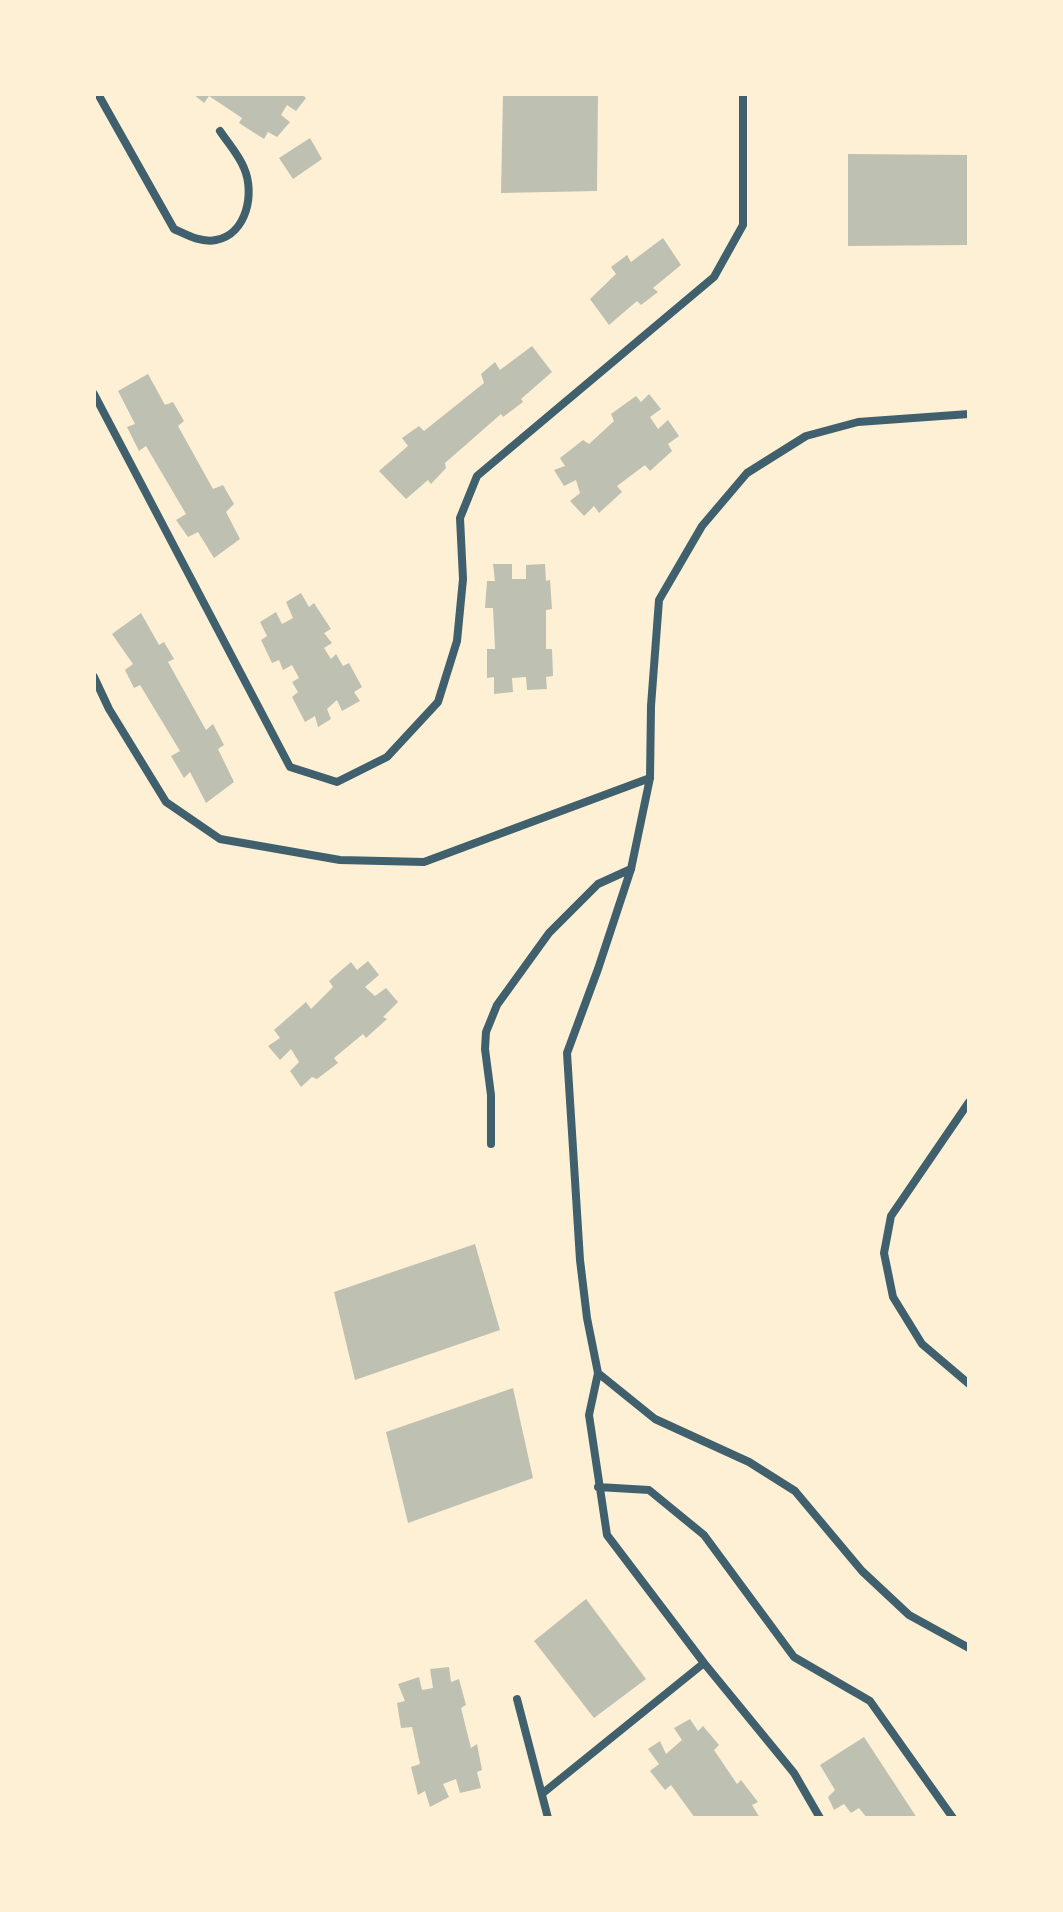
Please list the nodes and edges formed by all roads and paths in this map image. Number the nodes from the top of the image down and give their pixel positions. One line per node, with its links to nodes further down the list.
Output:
1 (98, 94): 3 (street)
2 (743, 94): 4 (street)
3 (220, 131)
4 (94, 394)
5 (969, 414): 7 (street)
6 (94, 677): 7 (street)
7 (650, 778): 8 (street)
8 (631, 869): 10 (street); 11 (street)
9 (969, 1102): 12 (street)
10 (491, 1144)
11 (598, 1373): 13 (street); 14 (street)
12 (969, 1384)
13 (598, 1487): 15 (street); 20 (street)
14 (969, 1648)
15 (704, 1663): 17 (street); 19 (street)
16 (517, 1699): 17 (street)
17 (543, 1793): 18 (street)
18 (548, 1818)
19 (820, 1818)
20 (953, 1818)

